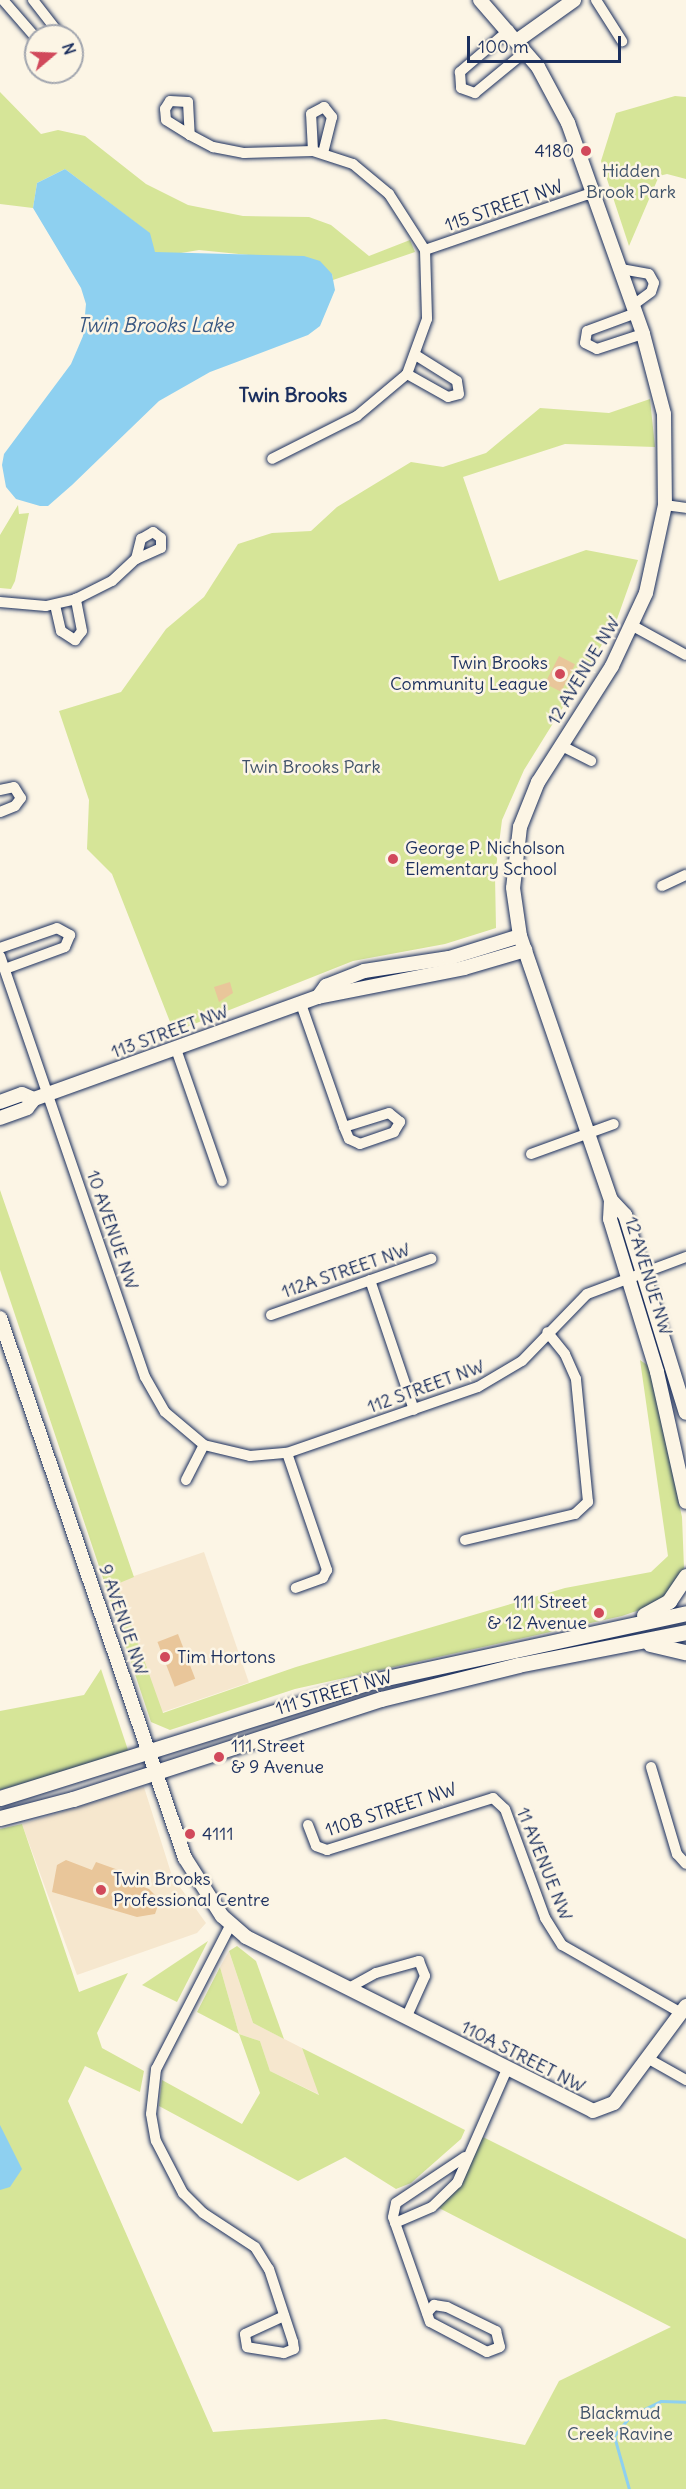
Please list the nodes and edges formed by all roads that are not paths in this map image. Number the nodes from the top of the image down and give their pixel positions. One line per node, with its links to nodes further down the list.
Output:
1 (1, 0): 7 (street)
2 (33, 0): 6 (street)
3 (480, 0): 8 (street, 12 AVENUE NW)
4 (574, 0): 8 (street)
5 (596, 0): 9 (street)
6 (52, 24)
7 (24, 25)
8 (518, 40): 8 (street); 11 (street, 12 AVENUE NW)
9 (622, 41)
10 (190, 135): 12 (street)
11 (594, 192): 12 (street, 115 STREET NW); 13 (street, 12 AVENUE NW)
12 (425, 250): 16 (street)
13 (621, 269): 14 (street, 12 AVENUE NW); 14 (street)
14 (634, 309): 15 (street, 12 AVENUE NW); 15 (street)
15 (642, 334): 19 (street, 12 AVENUE NW)
16 (417, 356): 17 (street); 17 (street)
17 (407, 374): 18 (street)
18 (272, 459)
19 (665, 505): 20 (street); 25 (street, 12 AVENUE NW)
20 (686, 508)
21 (136, 559): 22 (street)
22 (76, 599): 24 (street); 24 (street)
23 (0, 602): 24 (street)
24 (56, 604)
25 (633, 626): 26 (street); 27 (street, 12 AVENUE NW)
26 (686, 655)
27 (560, 745): 28 (street, 12 AVENUE NW); 33 (street, 12 AVENUE NW)
28 (591, 761)
29 (0, 790): 30 (street)
30 (0, 812)
31 (686, 875): 32 (street)
32 (662, 886)
33 (520, 936): 35 (street, 12 AVENUE NW); 38 (street, 113 STREET NW)
34 (0, 948): 37 (street)
35 (525, 950): 38 (street, 113 STREET NW); 47 (street, 12 AVENUE NW)
36 (0, 956): 37 (street, 10 AVENUE NW)
37 (5, 969): 41 (street, 10 AVENUE NW)
38 (318, 997): 39 (street, 113 STREET NW)
39 (301, 1004): 40 (street, 113 STREET NW); 46 (street)
40 (176, 1049): 41 (street, 113 STREET NW); 49 (street)
41 (48, 1094): 42 (street, 113 STREET NW); 62 (street, 10 AVENUE NW)
42 (34, 1099): 43 (street, 113 STREET NW); 44 (street, 113 STREET NW)
43 (0, 1102)
44 (0, 1118)
45 (614, 1124): 47 (street)
46 (344, 1127): 46 (street)
47 (589, 1133): 48 (street); 50 (street, 12 AVENUE NW)
48 (531, 1154)
49 (222, 1181)
50 (611, 1200): 53 (street, 12 AVENUE NW); 54 (street, 12 AVENUE NW)
51 (686, 1257): 53 (street, 112 STREET NW)
52 (431, 1259): 55 (street, 112A STREET NW)
53 (645, 1273): 54 (street, 112 STREET NW); 61 (street, 12 AVENUE NW)
54 (628, 1278): 58 (street, 112 STREET NW); 65 (street, 12 AVENUE NW)
55 (370, 1280): 56 (street, 112A STREET NW); 60 (street)
56 (271, 1315)
57 (0, 1317): 59 (street, 9 AVENUE NW)
58 (548, 1332): 60 (street, 112 STREET NW); 66 (street)
59 (4, 1343): 74 (street, 9 AVENUE NW)
60 (414, 1410): 63 (street, 112 STREET NW)
61 (686, 1413)
62 (204, 1445): 63 (street, 112 STREET NW); 64 (street)
63 (287, 1453): 68 (street)
64 (186, 1480)
65 (686, 1502)
66 (465, 1540)
67 (686, 1576): 70 (main road)
68 (296, 1588)
69 (686, 1613): 70 (main road, 111 STREET NW)
70 (622, 1624): 74 (main road, 111 STREET NW)
71 (686, 1632): 72 (main road, 111 STREET NW)
72 (629, 1642): 73 (main road); 76 (main road, 111 STREET NW)
73 (686, 1652)
74 (148, 1752): 76 (street, 9 AVENUE NW); 77 (main road, 111 STREET NW)
75 (651, 1767): 81 (street)
76 (154, 1770): 79 (main road, 111 STREET NW); 82 (street, 9 AVENUE NW)
77 (0, 1798)
78 (498, 1802): 80 (street, 110B STREET NW); 84 (street, 11 AVENUE NW)
79 (0, 1818)
80 (308, 1825)
81 (686, 1864)
82 (231, 1924): 83 (street, 110A STREET NW); 92 (street)
83 (348, 1989): 85 (street, 110A STREET NW); 85 (street)
84 (684, 2009): 86 (street, 110A STREET NW)
85 (406, 2018): 87 (street, 110A STREET NW)
86 (647, 2058): 87 (street, 110A STREET NW); 88 (street)
87 (507, 2069): 89 (street)
88 (686, 2080)
89 (465, 2157): 90 (street); 90 (street)
90 (395, 2223): 91 (street)
91 (427, 2313): 91 (street)
92 (284, 2316): 92 (street)

